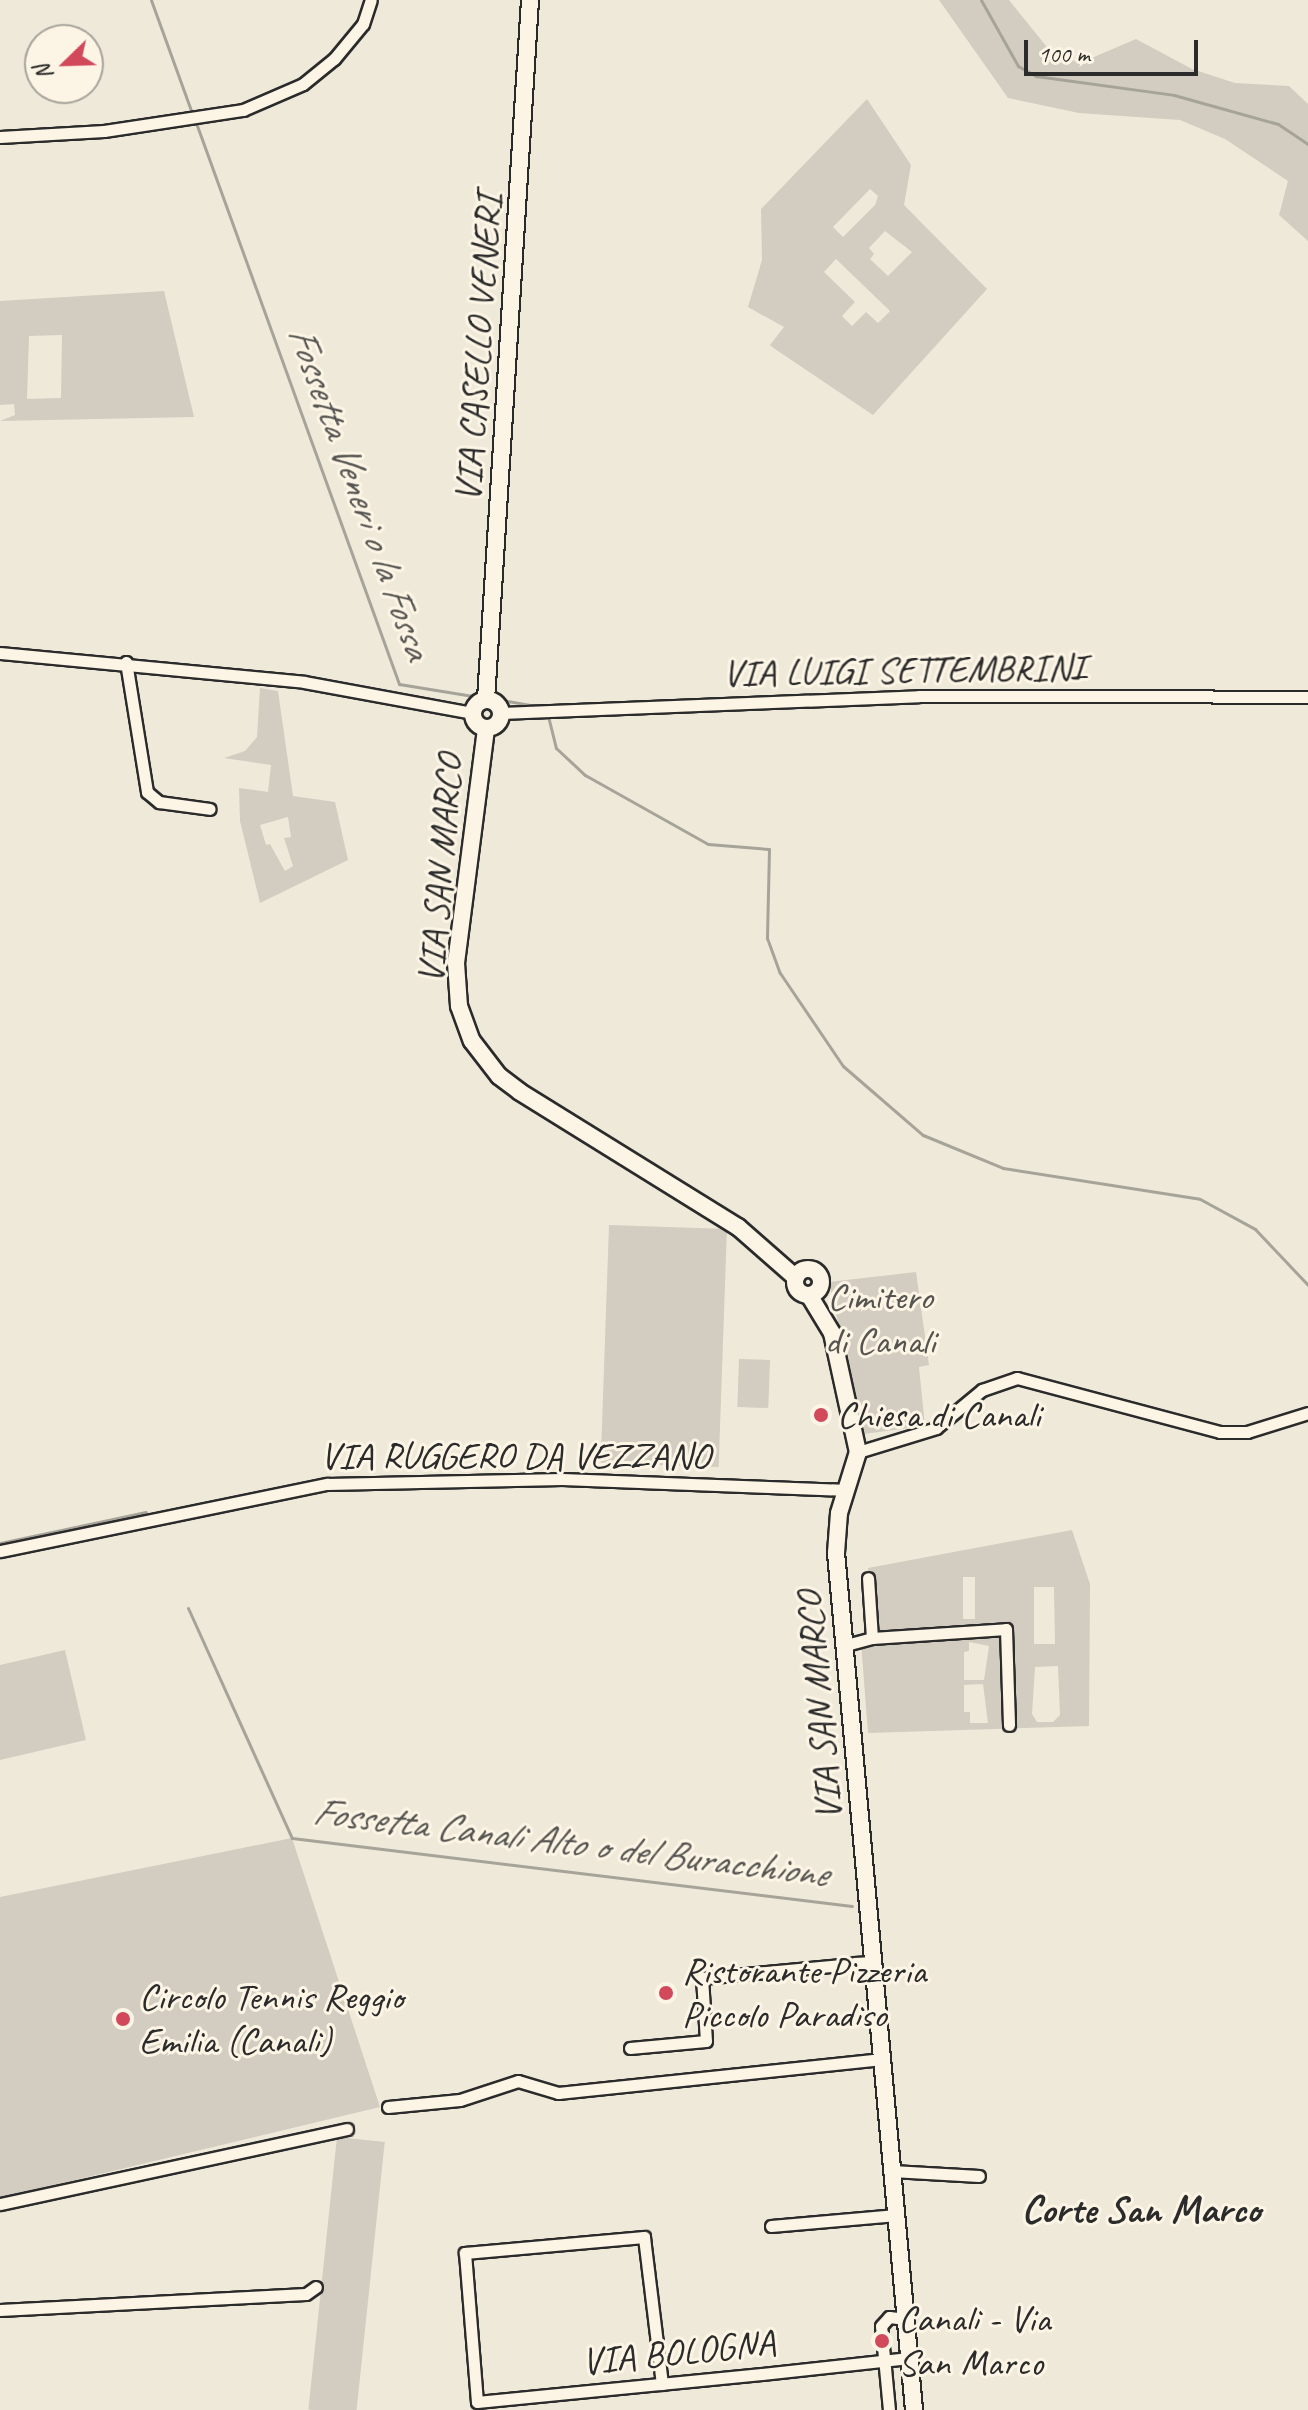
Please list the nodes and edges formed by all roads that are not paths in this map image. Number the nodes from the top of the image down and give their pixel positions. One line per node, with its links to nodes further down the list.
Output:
1 (371, 0): 3 (street)
2 (530, 0): 6 (street, VIA CASELLO VENERI)
3 (0, 137)
4 (0, 653): 5 (street)
5 (126, 662): 8 (street); 11 (street)
6 (486, 697): 8 (street); 9 (street)
7 (1308, 697): 9 (street, VIA LUIGI SETTEMBRINI)
8 (473, 713): 10 (street)
9 (501, 713): 10 (street)
10 (486, 729): 13 (street, VIA SAN MARCO)
11 (210, 809)
12 (1308, 1413): 13 (street)
13 (858, 1452): 14 (street, VIA SAN MARCO)
14 (846, 1490): 15 (street, VIA RUGGERO DA VEZZANO); 18 (street, VIA SAN MARCO)
15 (0, 1551)
16 (868, 1578): 17 (street)
17 (872, 1638): 18 (street); 19 (street)
18 (846, 1645): 20 (street, VIA SAN MARCO)
19 (1009, 1725)
20 (874, 1962): 21 (street); 24 (street, VIA SAN MARCO)
21 (854, 1963)
22 (841, 1965): 23 (street)
23 (630, 2048)
24 (882, 2059): 25 (street); 27 (street, VIA SAN MARCO)
25 (388, 2107)
26 (347, 2129): 29 (street)
27 (892, 2171): 28 (street); 30 (street, VIA SAN MARCO)
28 (979, 2176)
29 (0, 2204)
30 (897, 2215): 31 (street); 34 (street, VIA SAN MARCO)
31 (771, 2226)
32 (316, 2287): 33 (street)
33 (0, 2310)
34 (906, 2319): 35 (street, VIA SAN MARCO); 36 (street)
35 (909, 2358): 36 (street, VIA BOLOGNA); 39 (street, VIA SAN MARCO)
36 (884, 2361): 37 (street, VIA BOLOGNA); 38 (street)
37 (662, 2384): 37 (street, VIA BOLOGNA)
38 (889, 2410)
39 (914, 2410)

